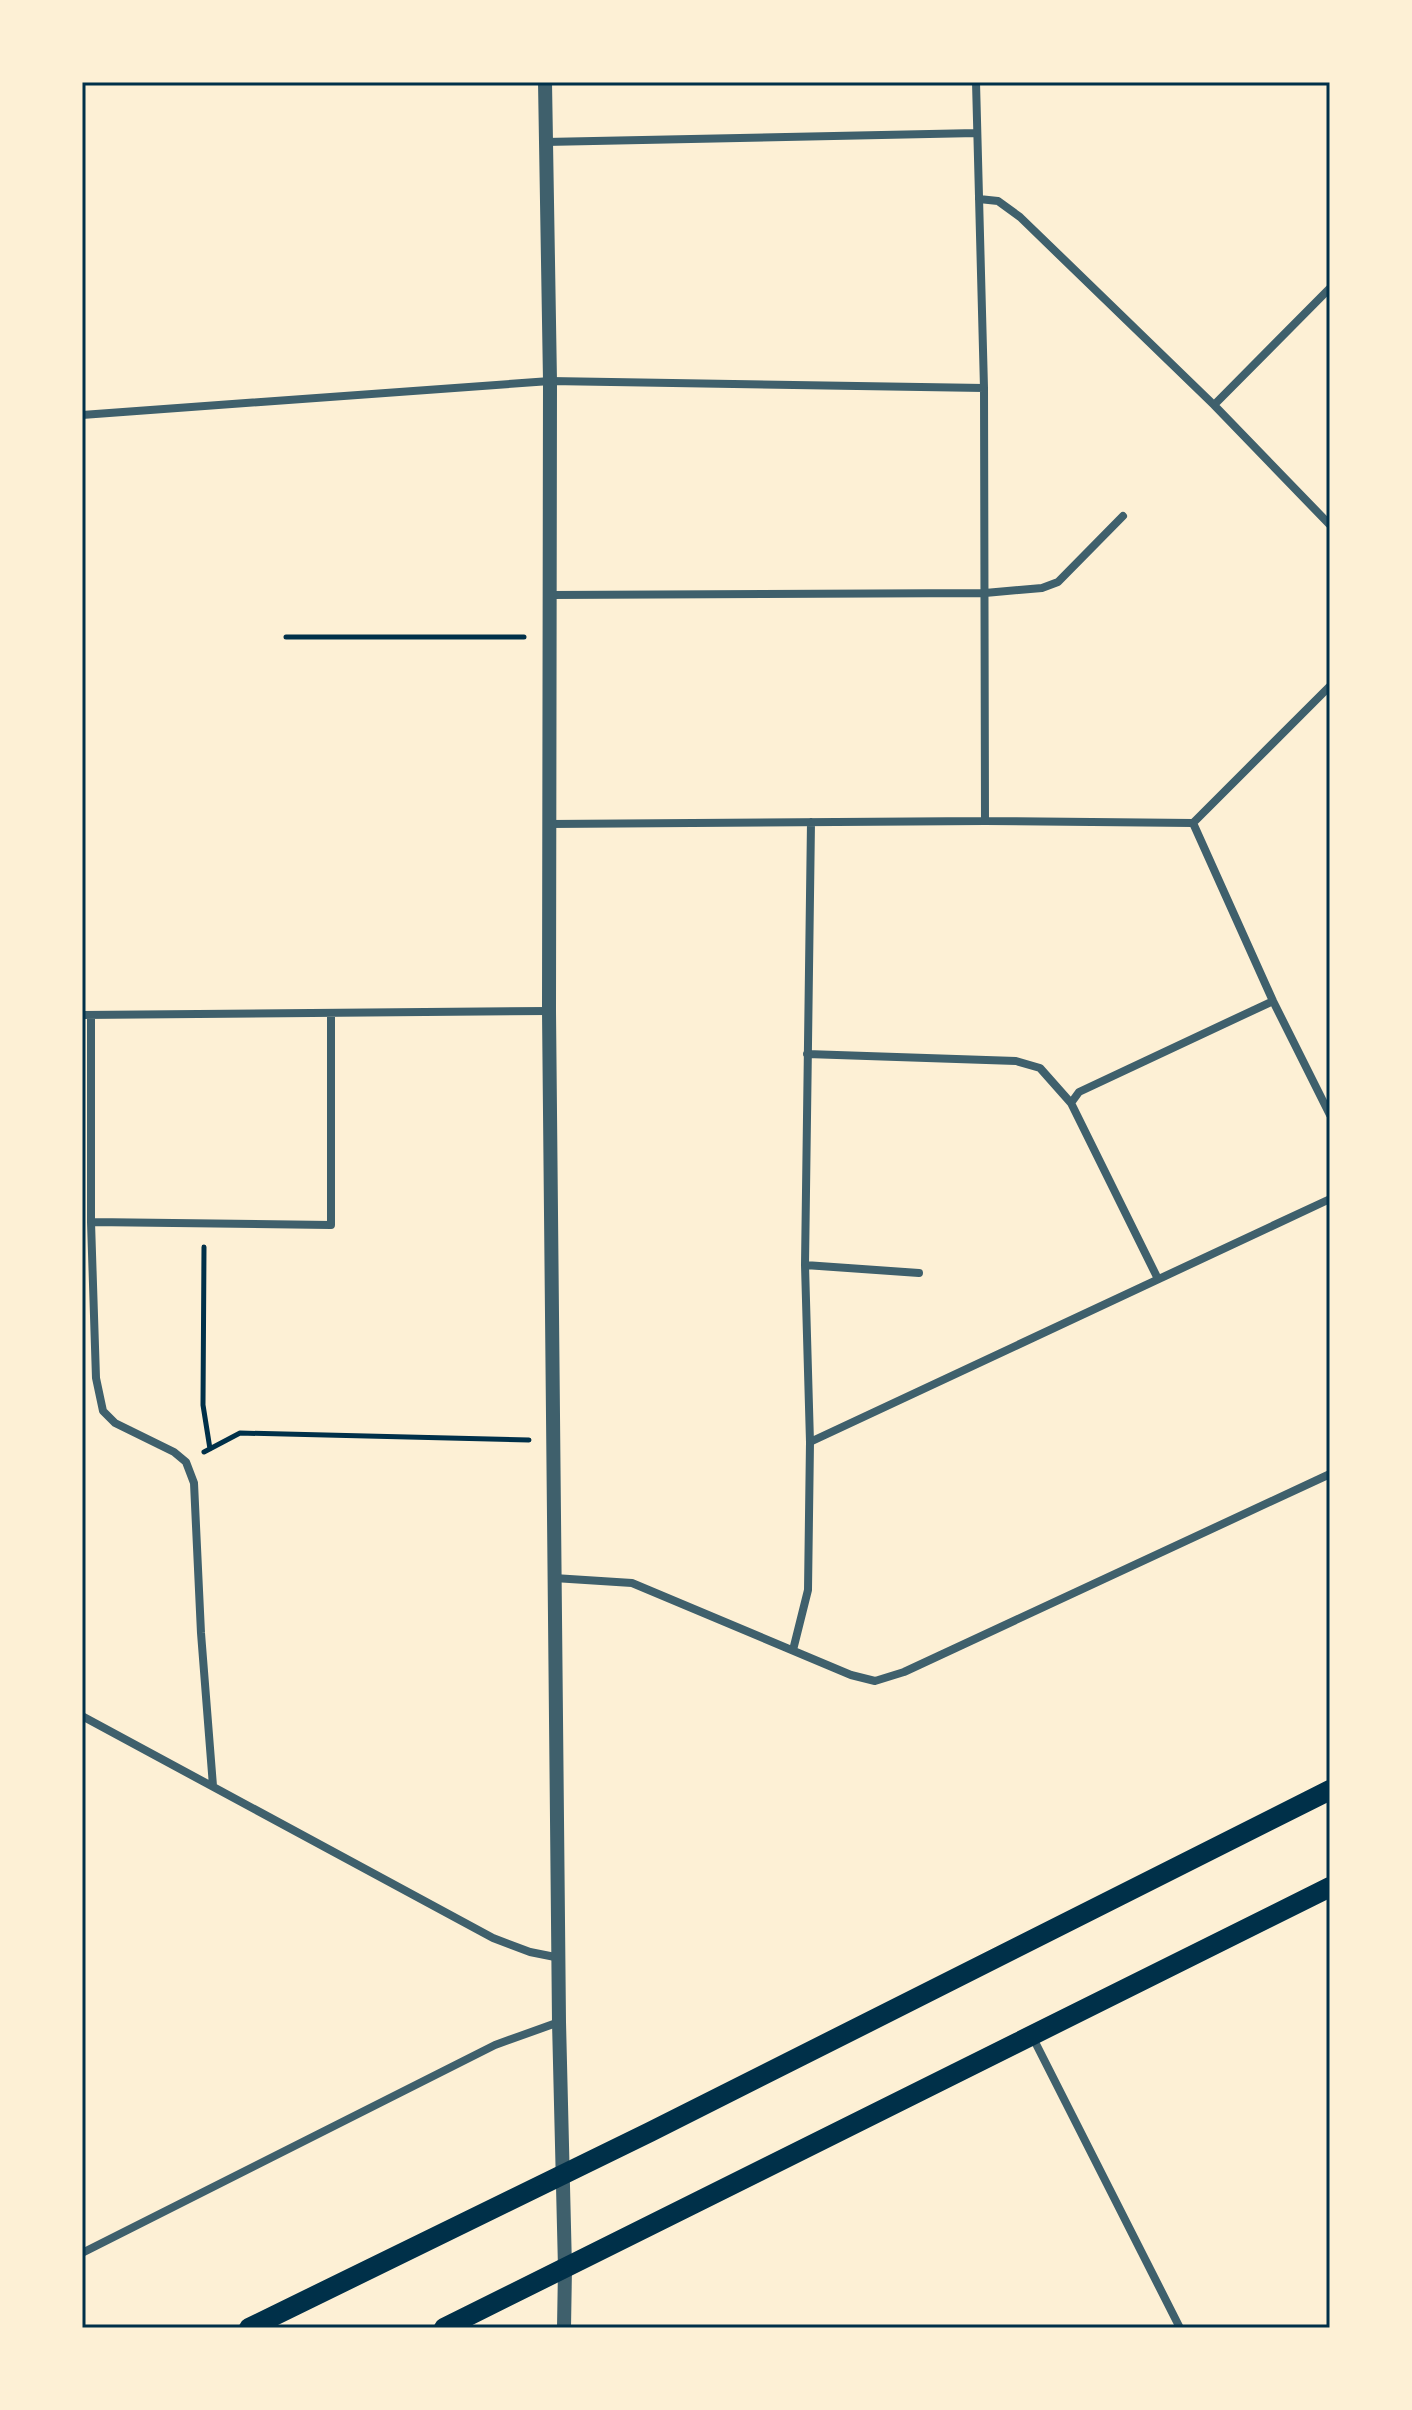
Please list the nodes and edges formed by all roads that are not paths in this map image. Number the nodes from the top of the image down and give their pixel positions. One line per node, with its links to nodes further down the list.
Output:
1 (545, 82): 4 (street)
2 (976, 82): 3 (street)
3 (977, 133): 4 (street); 5 (street)
4 (545, 142): 7 (street)
5 (979, 199): 8 (street); 9 (street)
6 (1330, 288): 9 (street)
7 (550, 381): 8 (street); 10 (street); 14 (street)
8 (984, 388): 13 (street)
9 (1214, 405): 12 (street)
10 (82, 415)
11 (1123, 516): 13 (street)
12 (1330, 525)
13 (985, 593): 14 (street); 16 (street)
14 (550, 595): 19 (street)
15 (1330, 686): 18 (street)
16 (985, 821): 17 (street); 18 (street)
17 (811, 822): 19 (street); 24 (street)
18 (1193, 823): 20 (street)
19 (549, 824): 21 (street)
20 (1273, 1001): 25 (street); 26 (street)
21 (549, 1011): 22 (street); 34 (street)
22 (331, 1014): 23 (street); 28 (street)
23 (86, 1015): 28 (street)
24 (807, 1054): 25 (street); 29 (street)
25 (1071, 1103): 31 (street)
26 (1330, 1115)
27 (1330, 1199): 31 (street)
28 (91, 1222): 37 (street)
29 (805, 1265): 30 (street); 32 (street)
30 (919, 1273)
31 (1158, 1279): 32 (street)
32 (810, 1442): 35 (street)
33 (1330, 1474): 35 (street)
34 (554, 1578): 35 (street); 40 (street)
35 (793, 1650)
36 (82, 1716): 37 (street)
37 (213, 1786): 40 (street)
38 (1330, 1790): 43 (main road)
39 (1330, 1887): 42 (main road)
40 (560, 1958): 41 (street)
41 (559, 2022): 43 (street); 44 (street)
42 (1032, 2036): 45 (main road); 49 (street)
43 (564, 2174): 45 (street); 46 (main road)
44 (82, 2253)
45 (565, 2268): 47 (main road); 48 (street)
46 (249, 2328)
47 (444, 2328)
48 (564, 2328)
49 (1180, 2328)

